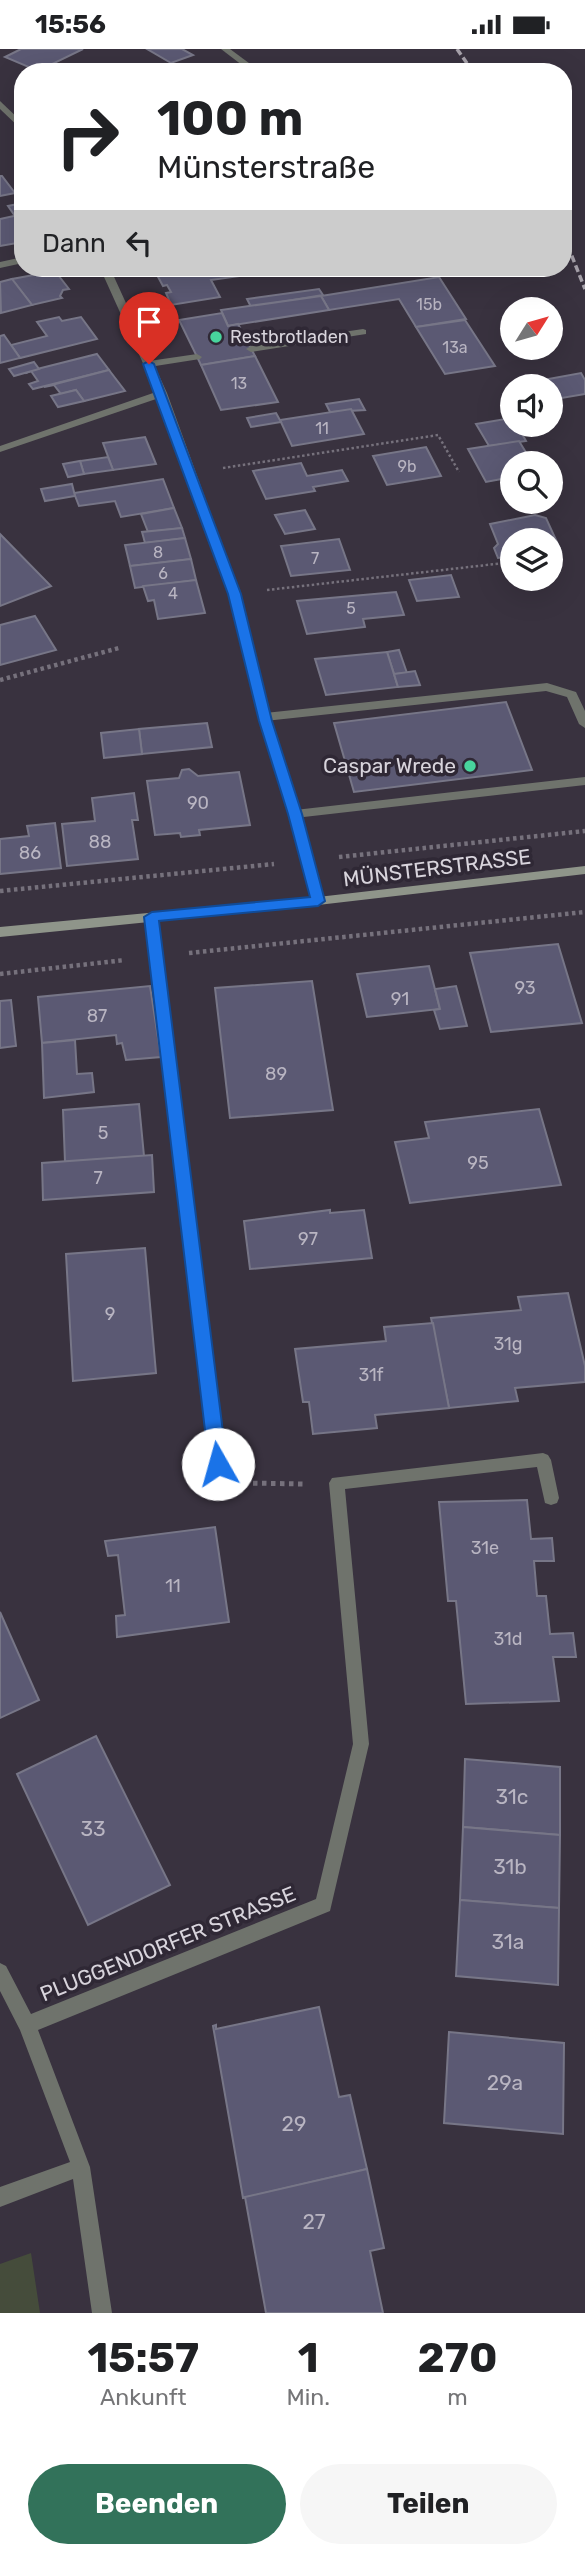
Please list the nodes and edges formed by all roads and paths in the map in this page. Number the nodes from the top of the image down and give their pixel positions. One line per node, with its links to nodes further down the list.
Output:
1 (225, 49): 2 (street)
2 (244, 63)
3 (0, 104): 4 (street)
4 (14, 119)
5 (109, 277): 9 (street)
6 (363, 332): 7 (street)
7 (251, 349)
8 (197, 357): 9 (street)
9 (149, 364): 10 (street)
10 (162, 393): 11 (street); 13 (street)
11 (0, 449)
12 (459, 472): 13 (path)
13 (191, 473): 15 (street)
14 (500, 563): 15 (path)
15 (234, 594): 18 (street)
16 (119, 648): 17 (path)
17 (0, 680)
18 (265, 717): 19 (street); 21 (street)
19 (585, 724)
20 (585, 781): 21 (street)
21 (295, 814): 23 (street)
22 (585, 870): 23 (main road, MÜNSTERSTRASSE)
23 (318, 901): 25 (main road, MÜNSTERSTRASSE)
24 (585, 912): 27 (path)
25 (152, 917): 26 (main road, MÜNSTERSTRASSE); 27 (street)
26 (0, 932)
27 (157, 957): 28 (path); 29 (street)
28 (0, 974)
29 (218, 1464): 30 (path)
30 (337, 1483): 31 (street); 33 (street, PLUGGENDORFER STRASSE)
31 (551, 1498)
32 (0, 1972): 33 (street, PLUGGENDORFER STRASSE)
33 (27, 2025): 34 (street, PLUGGENDORFER STRASSE)
34 (81, 2167): 35 (street); 36 (street, PLUGGENDORFER STRASSE)
35 (0, 2197)
36 (102, 2313)

